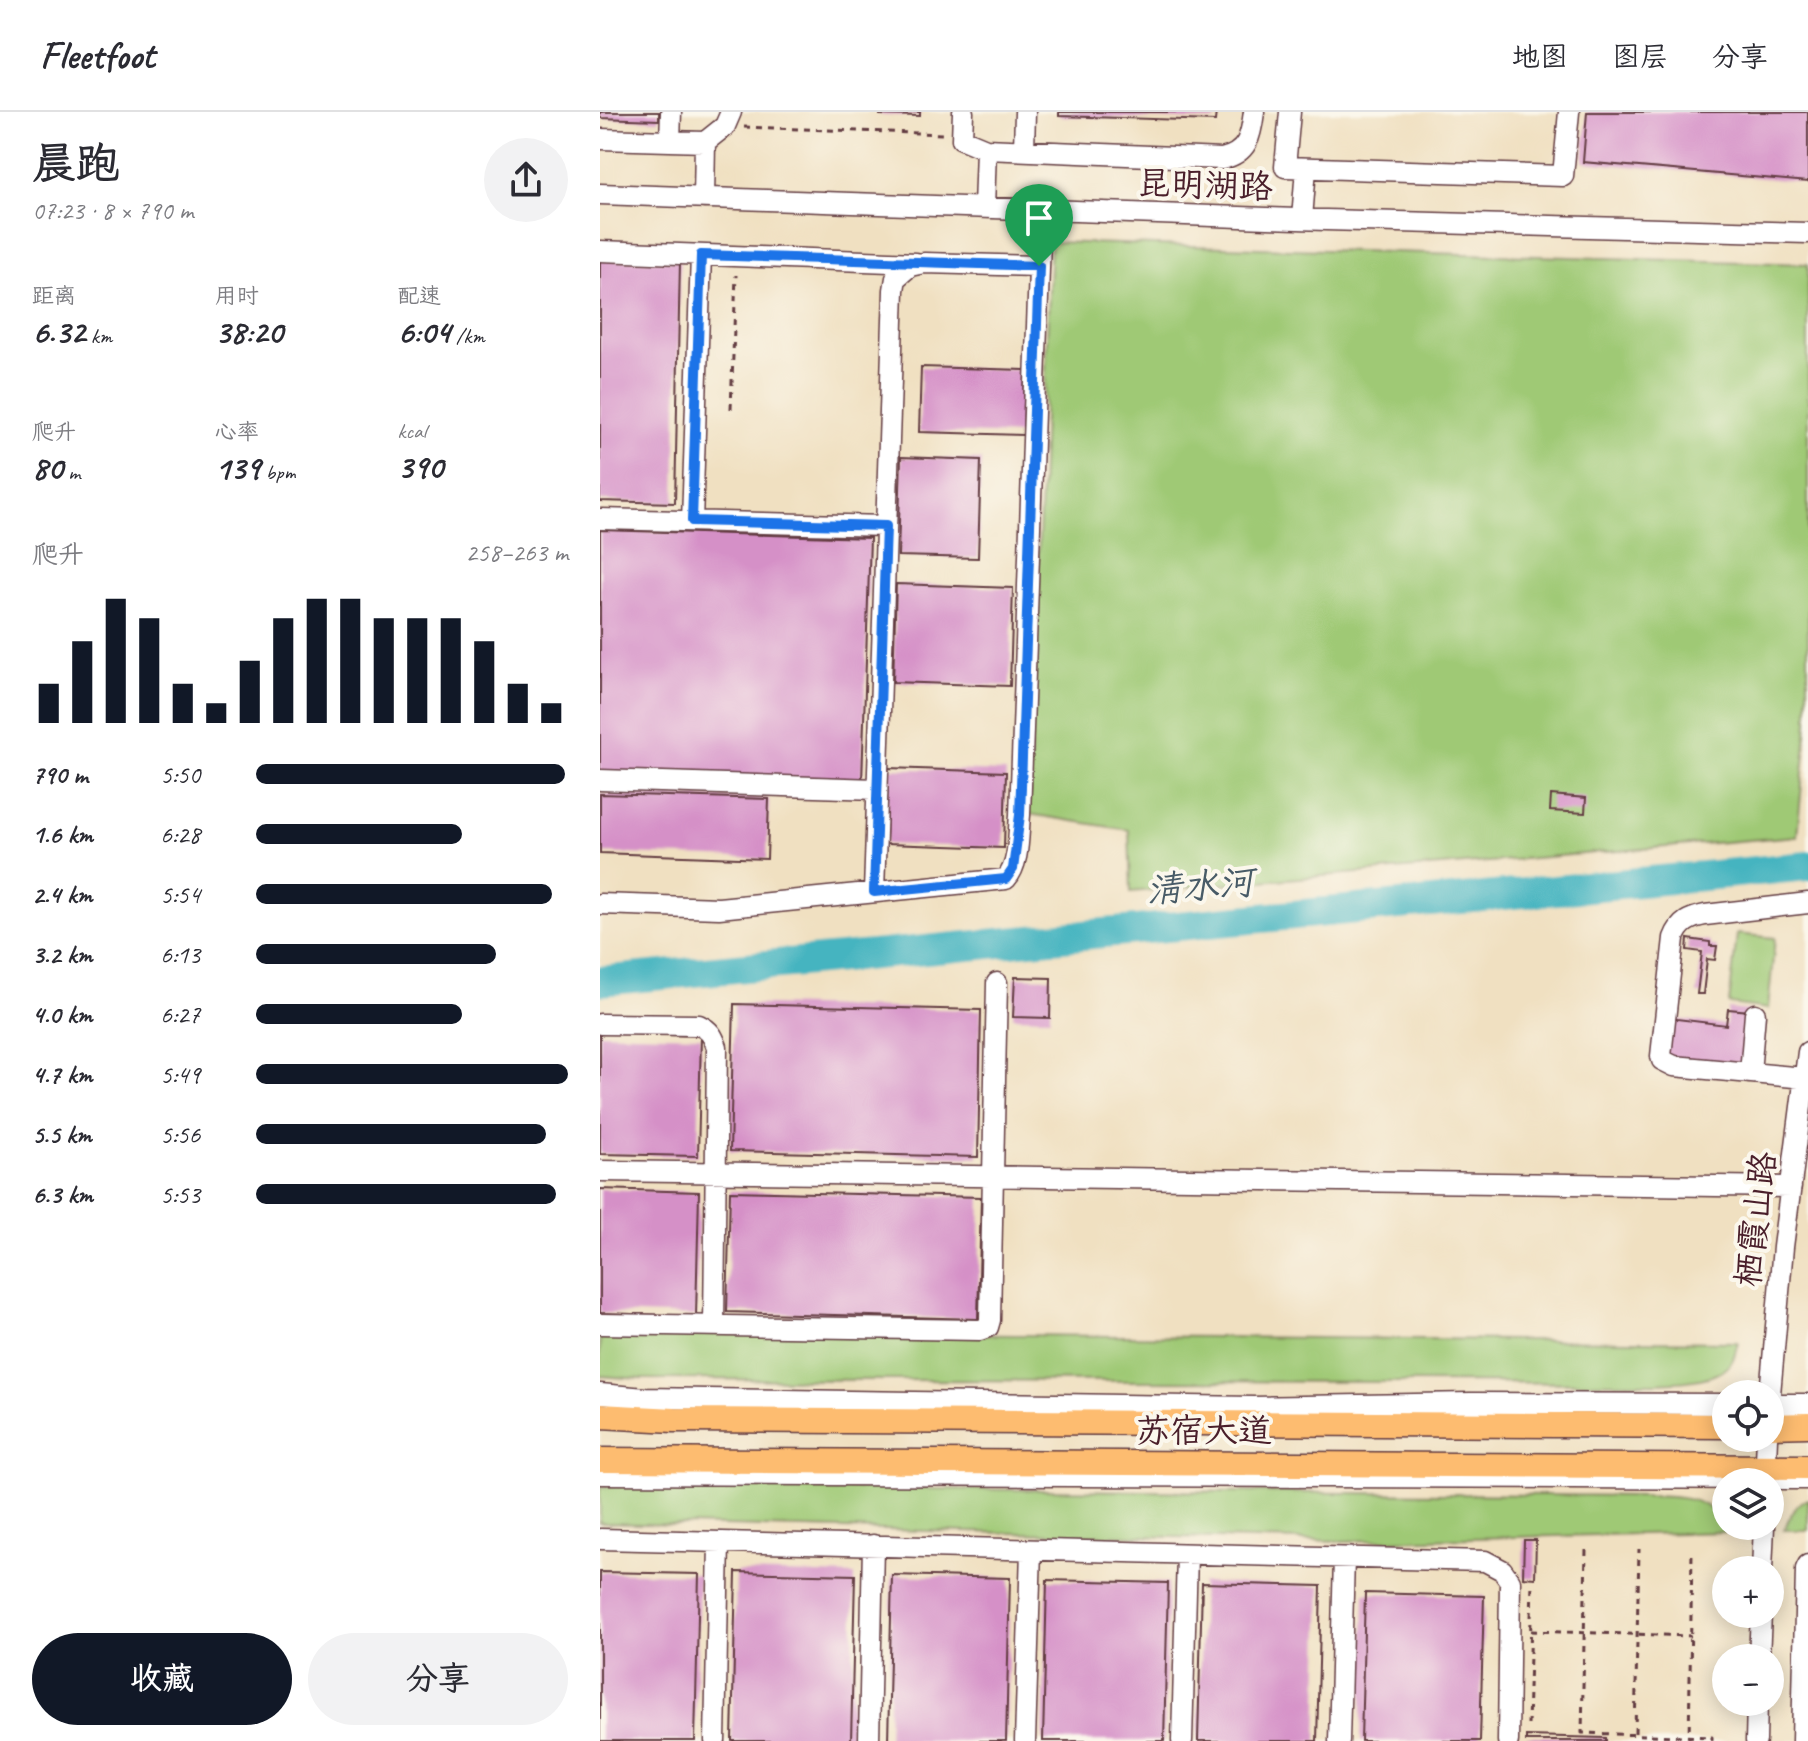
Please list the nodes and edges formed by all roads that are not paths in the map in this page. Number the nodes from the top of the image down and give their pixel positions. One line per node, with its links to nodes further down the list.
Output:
1 (671, 112): 9 (street)
2 (963, 112): 11 (street)
3 (1025, 112): 12 (street)
4 (1254, 112): 12 (street)
5 (1290, 112): 13 (street)
6 (1569, 112): 13 (street)
7 (728, 119): 10 (street)
8 (600, 139): 9 (street)
9 (670, 141): 10 (street)
10 (705, 142): 15 (street)
11 (986, 149): 12 (street); 16 (street)
12 (1024, 150)
13 (1306, 168): 18 (street)
14 (600, 194): 15 (street, 昆明湖路)
15 (704, 198): 16 (street, 昆明湖路)
16 (984, 208): 17 (street, 昆明湖路)
17 (1041, 211): 18 (street, 昆明湖路); 23 (street)
18 (1302, 219): 19 (street, 昆明湖路)
19 (1808, 233)
20 (600, 251): 21 (street)
21 (701, 255): 22 (street); 25 (street)
22 (924, 263): 23 (street); 26 (street)
23 (1039, 266): 29 (street)
24 (600, 519): 25 (street)
25 (692, 521): 26 (street)
26 (886, 526): 28 (street)
27 (600, 780): 28 (street)
28 (877, 789): 29 (street)
29 (874, 892): 31 (street)
30 (1808, 903): 36 (street)
31 (600, 904)
32 (997, 983): 41 (street)
33 (1755, 1014): 36 (street)
34 (600, 1024): 40 (street)
35 (1808, 1052): 37 (street, 栖霞山路)
36 (1750, 1073): 37 (street)
37 (1805, 1078): 38 (street, 栖霞山路)
38 (1801, 1160): 42 (street, 栖霞山路)
39 (600, 1171): 40 (street)
40 (715, 1173): 41 (street); 44 (street)
41 (993, 1177): 42 (street); 44 (street)
42 (1791, 1187): 45 (street, 栖霞山路)
43 (600, 1324): 44 (street)
44 (714, 1326)
45 (1771, 1380)
46 (600, 1394): 47 (street)
47 (1712, 1404)
48 (1784, 1404): 49 (street)
49 (1808, 1404)
50 (600, 1416): 52 (main road, 苏宿大道)
51 (1808, 1425): 53 (main road)
52 (1712, 1426)
53 (1784, 1426)
54 (600, 1460): 58 (main road, 苏宿大道)
55 (1808, 1467): 56 (main road, 苏宿大道)
56 (1784, 1472)
57 (600, 1474): 59 (street)
58 (1712, 1475)
59 (1712, 1476)
60 (1784, 1477): 61 (street)
61 (1808, 1479)
62 (600, 1539): 63 (street)
63 (719, 1542): 64 (street); 70 (street)
64 (873, 1545): 65 (street); 71 (street)
65 (1031, 1550): 66 (street); 72 (street)
66 (1187, 1554): 67 (street); 73 (street)
67 (1344, 1558): 74 (street); 75 (street)
68 (1808, 1565): 77 (street)
69 (1757, 1716): 76 (street)
70 (715, 1741)
71 (869, 1741)
72 (1025, 1741)
73 (1182, 1741)
74 (1339, 1741)
75 (1508, 1741)
76 (1756, 1741)
77 (1802, 1741)

